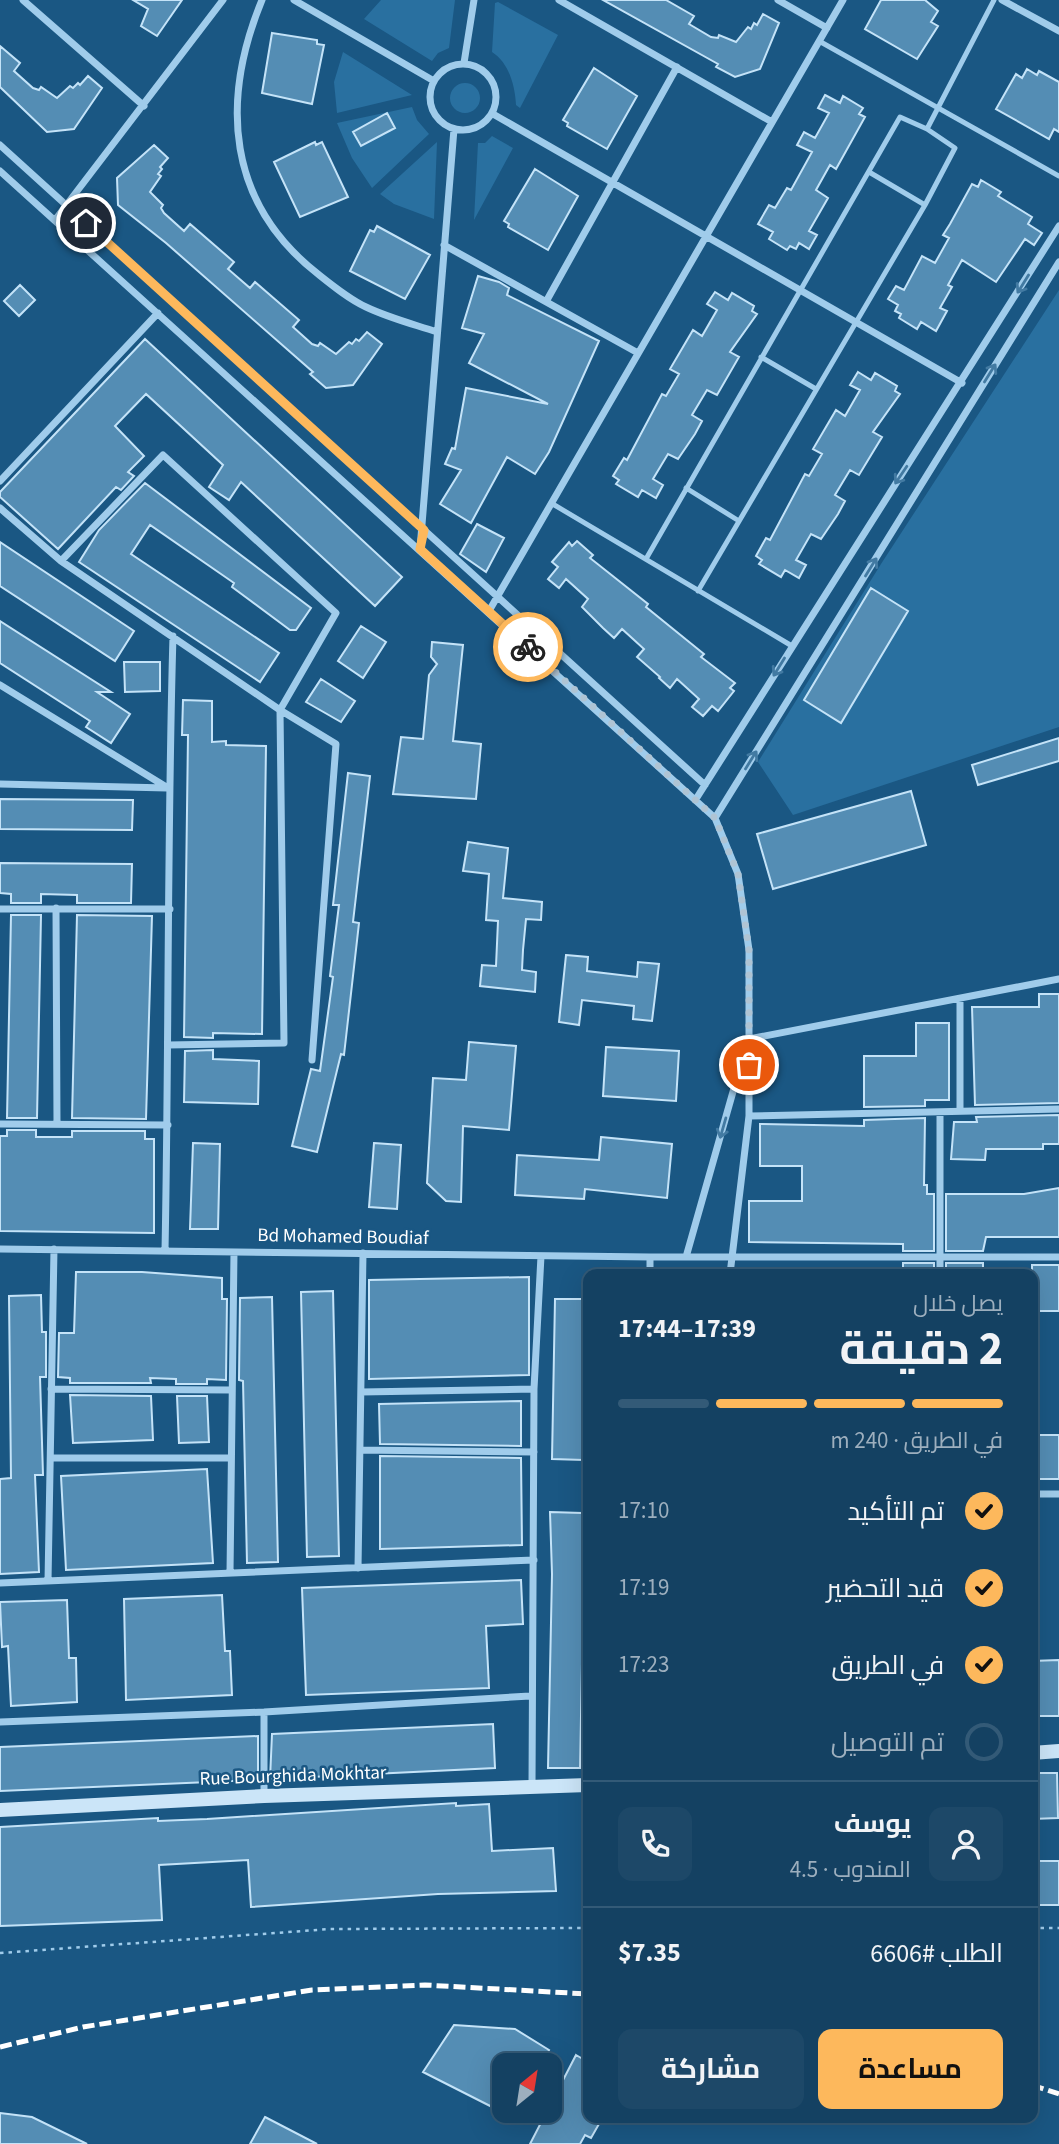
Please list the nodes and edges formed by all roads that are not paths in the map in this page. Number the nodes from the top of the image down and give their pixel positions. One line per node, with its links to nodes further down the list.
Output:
1 (23, 0): 17 (street)
2 (223, 0): 17 (street)
3 (262, 0): 39 (street)
4 (294, 0): 16 (street)
5 (474, 0): 14 (street)
6 (559, 0): 15 (street)
7 (778, 0): 11 (street)
8 (843, 0): 11 (street)
9 (994, 0): 18 (lane)
10 (1002, 0): 12 (street)
11 (827, 28): 13 (street)
12 (1059, 32)
13 (819, 41): 18 (lane); 20 (street)
14 (464, 63): 16 (street); 19 (street)
15 (677, 67): 20 (street); 27 (street)
16 (434, 80): 21 (street)
17 (144, 106): 28 (street)
18 (939, 109): 22 (lane); 26 (lane)
19 (493, 114): 21 (street); 27 (street)
20 (772, 122): 32 (street)
21 (454, 129): 33 (street)
22 (928, 129): 25 (lane); 29 (lane)
23 (0, 145): 28 (street)
24 (0, 171): 30 (street)
25 (869, 172): 29 (lane); 35 (lane)
26 (1059, 176)
27 (613, 181): 32 (street); 36 (street)
28 (66, 205): 30 (street); 49 (street)
29 (925, 205): 38 (lane)
30 (55, 220): 37 (street)
31 (1059, 226): 42 (street, one-way to 42)
32 (706, 236): 35 (street); 40 (street)
33 (444, 245): 36 (street); 39 (street)
34 (1059, 262): 64 (street, one-way to 34)
35 (799, 289): 38 (street); 41 (lane)
36 (547, 300): 40 (street)
37 (158, 313): 44 (street); 50 (street)
38 (856, 322): 42 (street); 43 (lane)
39 (437, 332): 49 (street)
40 (638, 354): 46 (street)
41 (761, 357): 43 (lane); 45 (lane)
42 (962, 383): 57 (street, one-way to 57)
43 (816, 389): 48 (lane)
44 (0, 481)
45 (686, 488): 48 (lane); 51 (lane)
46 (551, 503): 51 (lane); 54 (street)
47 (0, 508): 52 (street)
48 (739, 521): 53 (lane)
49 (424, 530): 50 (street); 54 (street)
50 (420, 549): 55 (street)
51 (646, 559): 53 (lane)
52 (61, 561): 56 (street); 59 (street)
53 (698, 591): 57 (lane)
54 (498, 597): 55 (street); 61 (street)
55 (489, 611): 63 (street)
56 (173, 636): 59 (street); 62 (street)
57 (792, 646): 61 (street, one-way to 61)
58 (0, 685): 62 (street)
59 (280, 710): 71 (street); 72 (street)
60 (0, 784): 62 (street)
61 (705, 785): 63 (street)
62 (168, 788): 67 (street)
63 (696, 799): 64 (street)
64 (715, 818): 70 (street)
65 (56, 908): 66 (street); 67 (street); 78 (street)
66 (0, 909)
67 (170, 909): 71 (street)
68 (1059, 979): 69 (street)
69 (960, 999): 70 (street); 74 (street)
70 (749, 1039): 76 (street); 87 (street, one-way to 87)
71 (168, 1045): 79 (street)
72 (312, 1060)
73 (1059, 1109): 74 (street)
74 (960, 1111): 75 (street)
75 (940, 1112): 76 (street); 88 (street)
76 (749, 1116): 90 (street)
77 (0, 1124): 78 (street)
78 (57, 1124): 79 (street)
79 (168, 1125): 82 (street)
80 (0, 1249): 81 (street, Bd Mohamed Boudiaf)
81 (54, 1249): 82 (street, Bd Mohamed Boudiaf); 94 (street)
82 (165, 1251): 83 (street, Bd Mohamed Boudiaf)
83 (234, 1252): 84 (street, Bd Mohamed Boudiaf); 96 (street)
84 (363, 1253): 85 (street, Bd Mohamed Boudiaf); 97 (street)
85 (541, 1256): 86 (street, Bd Mohamed Boudiaf); 95 (street)
86 (650, 1257): 87 (street, Bd Mohamed Boudiaf); 91 (street)
87 (685, 1257): 90 (street, Bd Mohamed Boudiaf)
88 (940, 1257): 89 (street, Bd Mohamed Boudiaf); 90 (street, Bd Mohamed Boudiaf); 93 (street)
89 (1059, 1257)
90 (733, 1258): 92 (street)
91 (650, 1269)
92 (731, 1269)
93 (940, 1269)
94 (51, 1389): 96 (street); 100 (street)
95 (534, 1389): 97 (street); 99 (street)
96 (232, 1390): 101 (street)
97 (361, 1392): 98 (street)
98 (360, 1450): 99 (street); 105 (street)
99 (534, 1452): 104 (street)
100 (51, 1458): 101 (street); 107 (street)
101 (231, 1458): 106 (street)
102 (1038, 1494): 103 (street)
103 (1059, 1494)
104 (534, 1560): 105 (street); 109 (street)
105 (358, 1568): 106 (street)
106 (230, 1573): 107 (street)
107 (48, 1581): 108 (street)
108 (0, 1583)
109 (530, 1696): 110 (street); 115 (street)
110 (264, 1712): 111 (street); 116 (street)
111 (0, 1722)
112 (1059, 1751): 113 (main road)
113 (1038, 1753)
114 (583, 1785): 115 (main road, Rue Bourghida Mokhtar)
115 (532, 1786): 116 (main road, Rue Bourghida Mokhtar)
116 (264, 1796): 117 (main road, Rue Bourghida Mokhtar)
117 (0, 1810)

